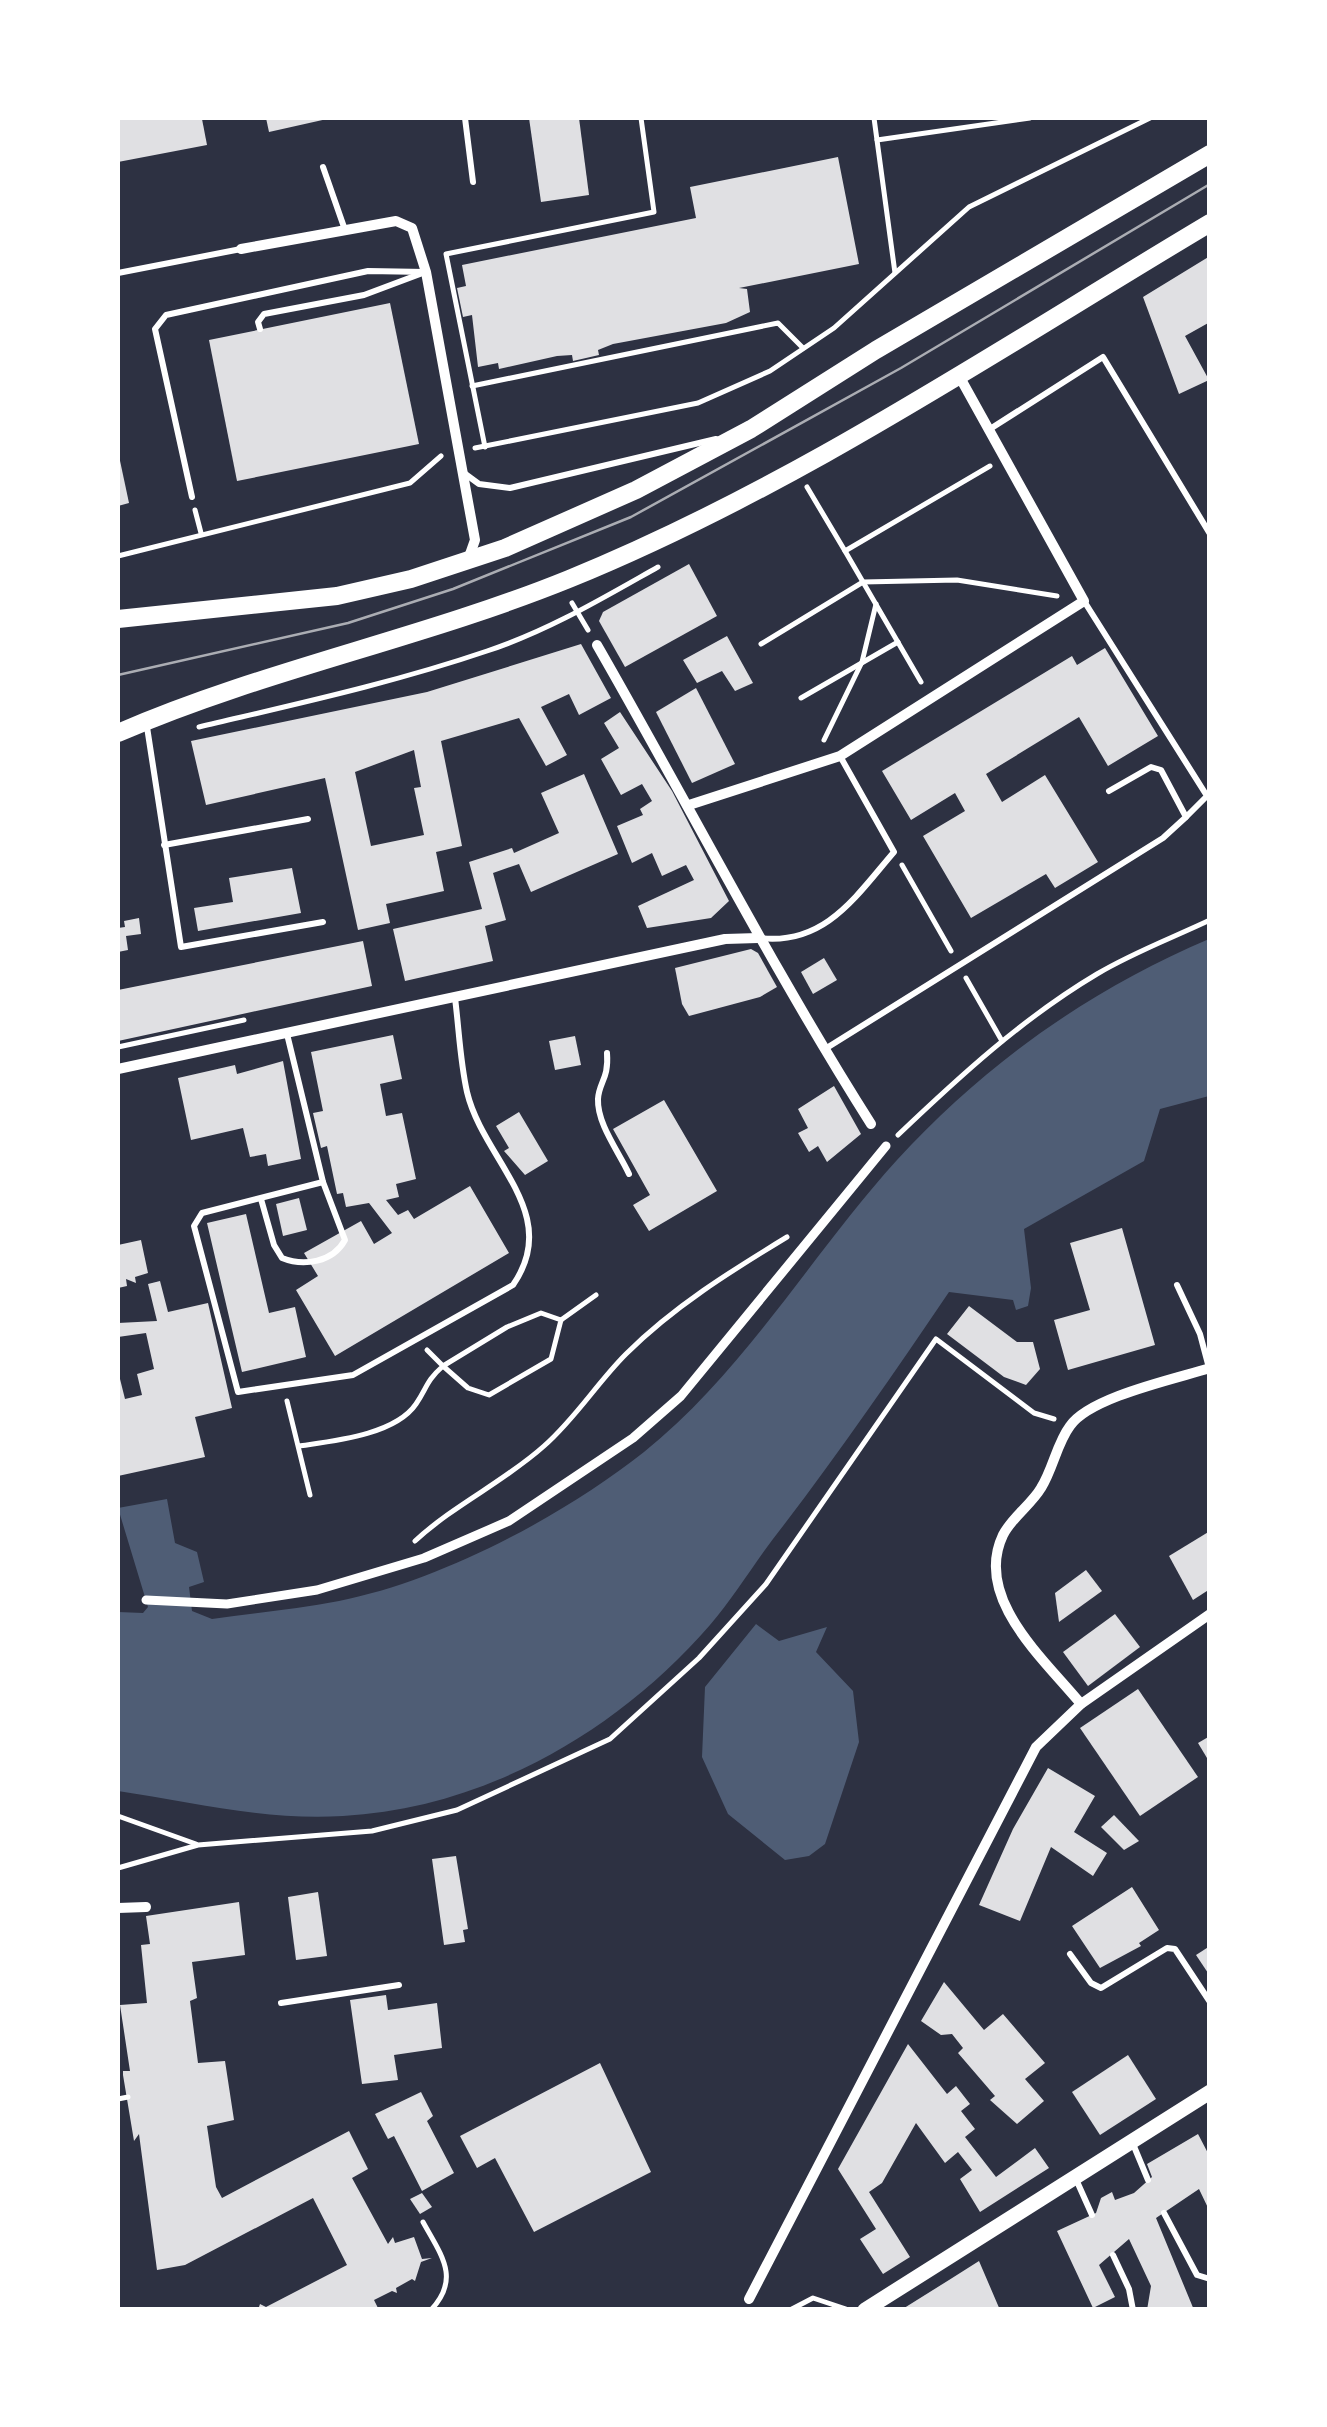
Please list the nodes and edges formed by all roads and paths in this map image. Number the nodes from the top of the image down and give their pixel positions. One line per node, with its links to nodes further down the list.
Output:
1 (464, 118): 9 (lane)
2 (642, 118): 19 (path)
3 (874, 118): 6 (path)
4 (1030, 118): 6 (path)
5 (1150, 118): 14 (path)
6 (878, 140): 14 (path)
7 (1210, 154): 21 (main road)
8 (323, 167): 11 (lane)
9 (474, 182)
10 (1210, 223): 18 (main road)
11 (344, 230): 12 (street); 13 (street)
12 (241, 249): 15 (lane)
13 (426, 272): 16 (lane); 23 (street); 27 (lane)
14 (896, 272): 17 (path)
15 (118, 273)
16 (260, 329)
17 (803, 348): 19 (path); 22 (path)
18 (958, 374): 20 (street); 44 (main road)
19 (472, 386): 22 (path)
20 (990, 428): 24 (street); 29 (lane)
21 (751, 429): 25 (lane); 32 (main road)
22 (485, 446): 23 (path)
23 (456, 453): 25 (street); 28 (path)
24 (1006, 457): 30 (path); 34 (street)
25 (459, 470): 32 (street)
26 (808, 487): 30 (path)
27 (192, 497): 28 (path)
28 (202, 534): 31 (path)
29 (1210, 534)
30 (845, 551): 33 (path)
31 (118, 556)
32 (466, 561): 37 (main road)
33 (863, 582): 34 (path); 36 (path); 39 (path)
34 (1084, 601): 43 (street); 50 (lane)
35 (572, 603): 40 (path)
36 (876, 604): 38 (path); 41 (path)
37 (118, 619)
38 (898, 642): 41 (path); 43 (path)
39 (761, 644)
40 (597, 645): 49 (street)
41 (862, 662): 42 (path); 47 (path)
42 (802, 698)
43 (930, 698): 46 (street)
44 (146, 720): 45 (main road); 52 (lane)
45 (118, 733)
46 (840, 756): 47 (street); 57 (lane)
47 (809, 763): 49 (street)
48 (1109, 791): 50 (lane)
49 (689, 806): 57 (street)
50 (1186, 817): 60 (lane)
51 (308, 819): 52 (lane)
52 (164, 845): 56 (lane)
53 (899, 860): 54 (path)
54 (910, 880)
55 (1210, 920): 64 (path)
56 (322, 922)
57 (758, 938): 58 (street); 60 (street)
58 (454, 996): 59 (street); 72 (lane)
59 (288, 1034): 62 (street); 66 (lane)
60 (824, 1049): 63 (street)
61 (607, 1053): 65 (lane)
62 (118, 1069)
63 (872, 1124)
64 (886, 1146): 80 (street)
65 (630, 1174)
66 (323, 1182): 67 (lane); 67 (lane)
67 (261, 1199): 75 (lane)
68 (789, 1236): 79 (path)
69 (1177, 1285): 74 (lane)
70 (596, 1295): 71 (path)
71 (561, 1320): 73 (path); 73 (path)
72 (418, 1341): 73 (path); 75 (lane)
73 (443, 1366): 77 (path)
74 (1210, 1368): 76 (street)
75 (282, 1383): 77 (path)
76 (1070, 1425): 82 (street); 84 (path)
77 (299, 1446): 78 (path)
78 (310, 1496)
79 (412, 1543)
80 (146, 1600)
81 (1210, 1614): 82 (street)
82 (1081, 1704): 103 (street)
83 (118, 1816): 84 (path)
84 (198, 1845): 85 (path)
85 (118, 1868)
86 (146, 1907): 87 (street)
87 (118, 1908)
88 (1070, 1954): 90 (lane)
89 (399, 1985): 91 (lane)
90 (1210, 2002)
91 (282, 2004)
92 (1210, 2092): 95 (street)
93 (128, 2097): 94 (path)
94 (118, 2099)
95 (1132, 2142): 96 (street); 97 (lane)
96 (1074, 2176): 99 (lane); 107 (street)
97 (1148, 2180)
98 (1164, 2213): 102 (lane)
99 (1092, 2215)
100 (423, 2222): 104 (path)
101 (1113, 2255): 108 (lane)
102 (1210, 2279)
103 (749, 2299)
104 (431, 2310)
105 (790, 2310): 106 (path)
106 (849, 2310)
107 (865, 2310)
108 (1133, 2310)

